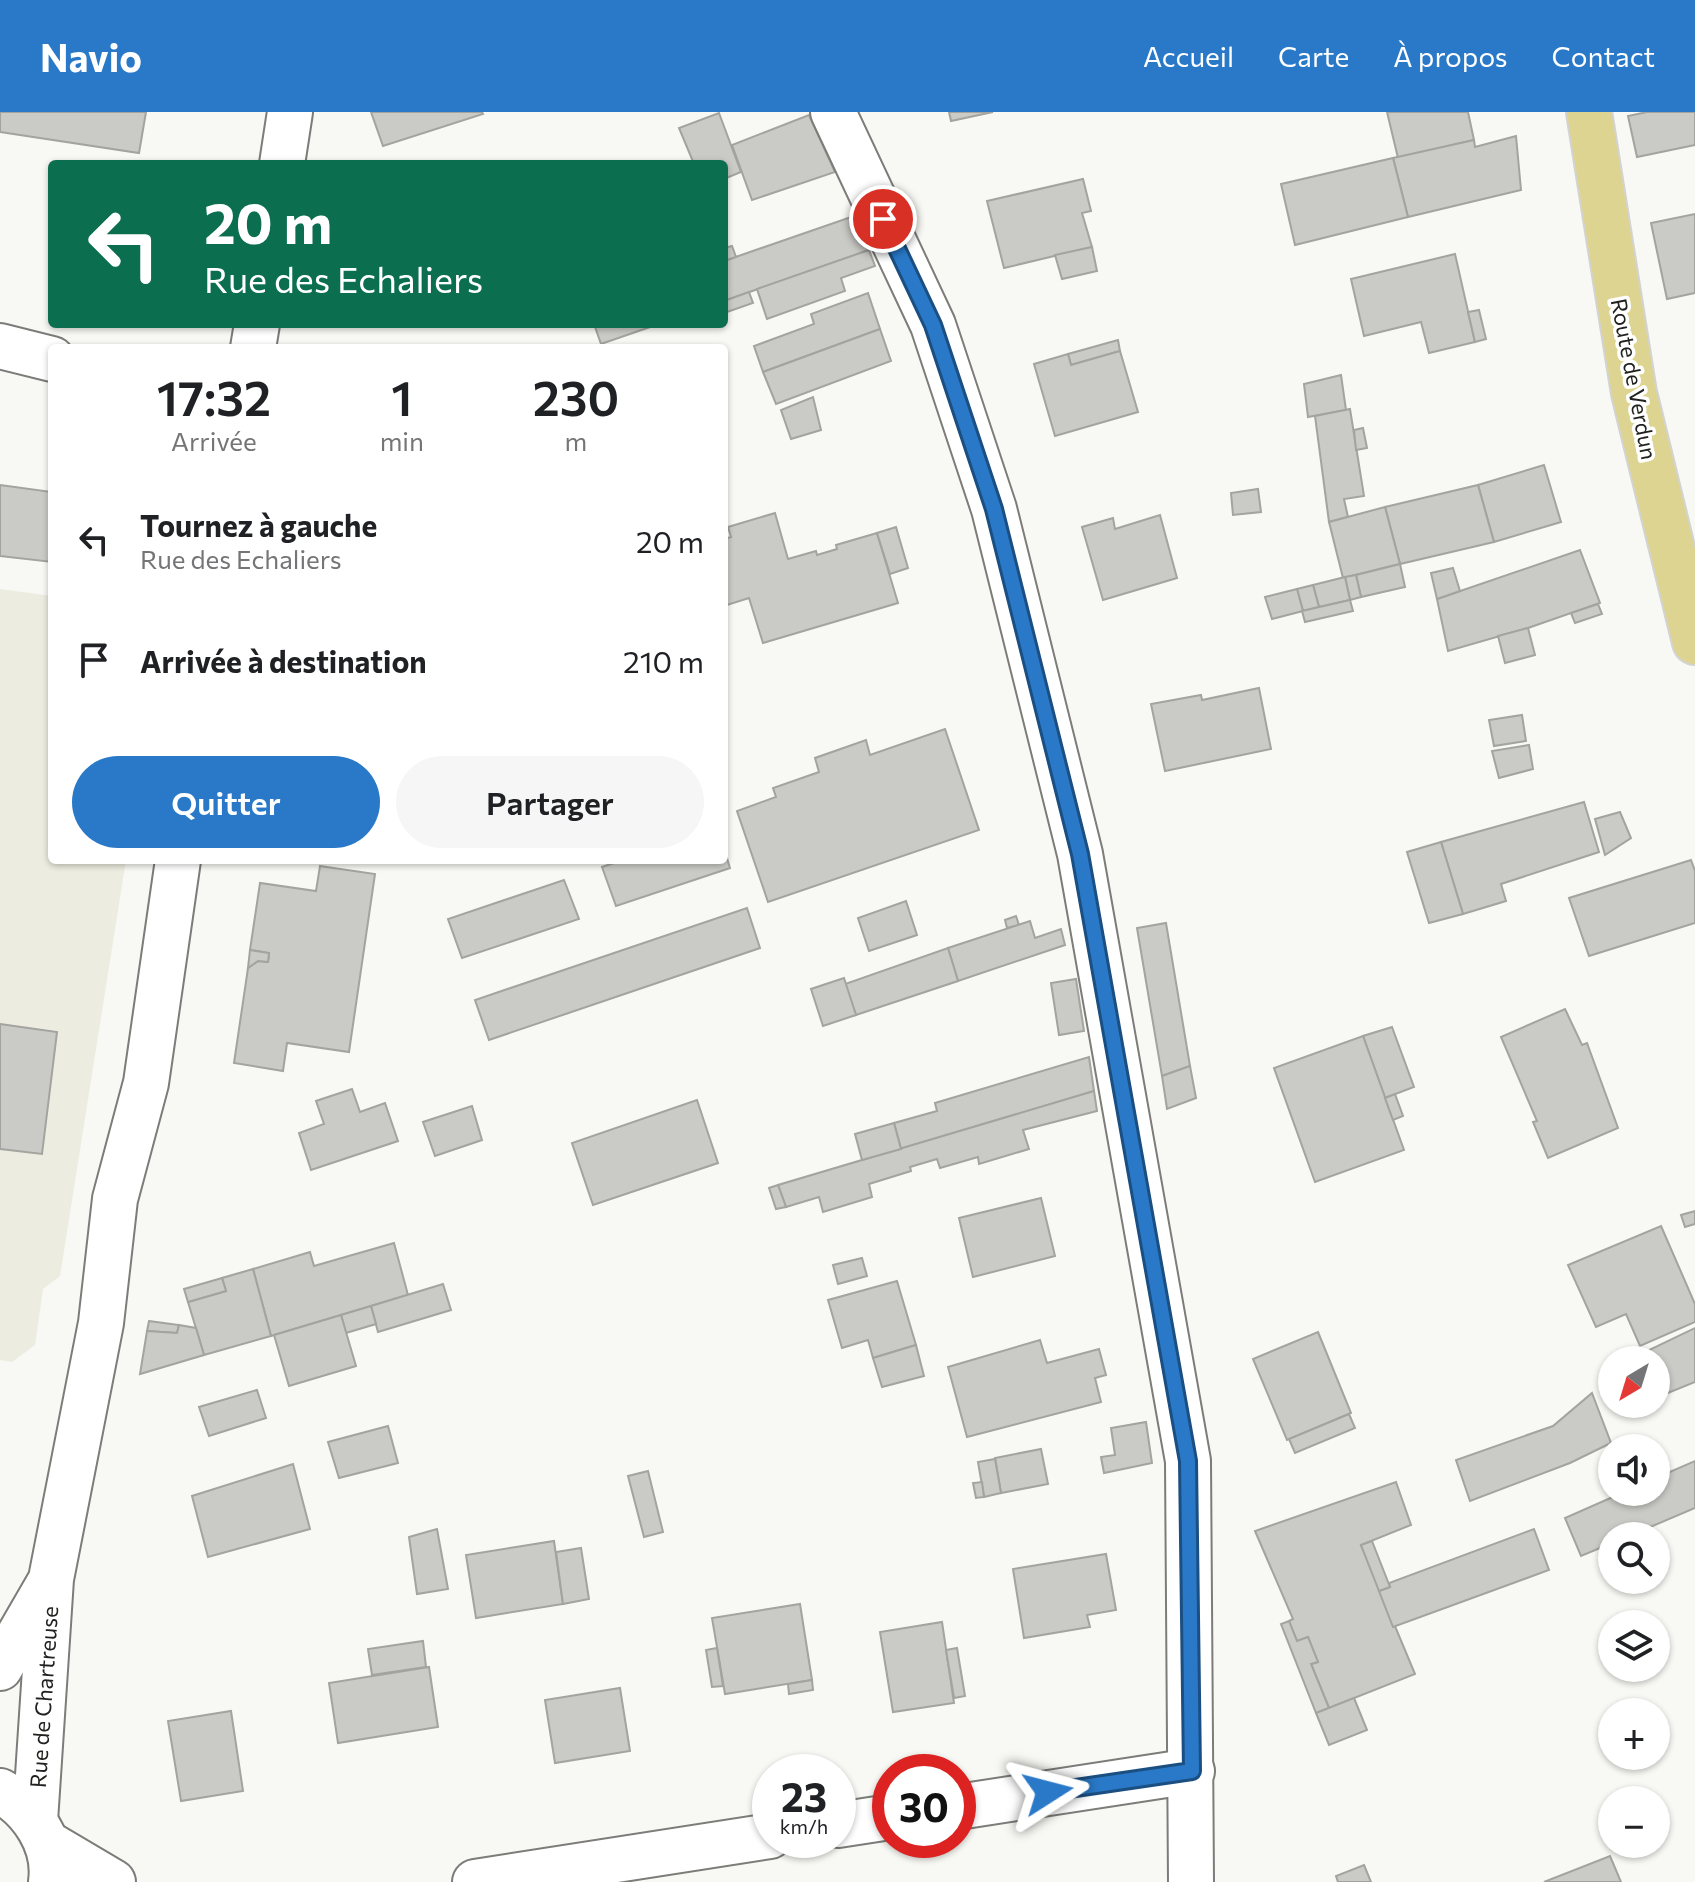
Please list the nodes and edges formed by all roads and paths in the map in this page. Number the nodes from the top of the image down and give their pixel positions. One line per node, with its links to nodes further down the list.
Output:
1 (290, 112): 4 (street)
2 (833, 112): 11 (street)
3 (1589, 112): 7 (main road, Route de Verdun)
4 (283, 160)
5 (0, 346): 6 (street)
6 (48, 358)
7 (1695, 642)
8 (177, 864): 9 (street)
9 (51, 1579): 10 (street, Rue de Chartreuse); 15 (street, Rue de Chartreuse)
10 (0, 1668)
11 (1192, 1771): 13 (street); 18 (street)
12 (0, 1791): 15 (street)
13 (976, 1804)
14 (752, 1839): 17 (street)
15 (44, 1849): 16 (street)
16 (113, 1882)
17 (475, 1882)
18 (1191, 1882)

